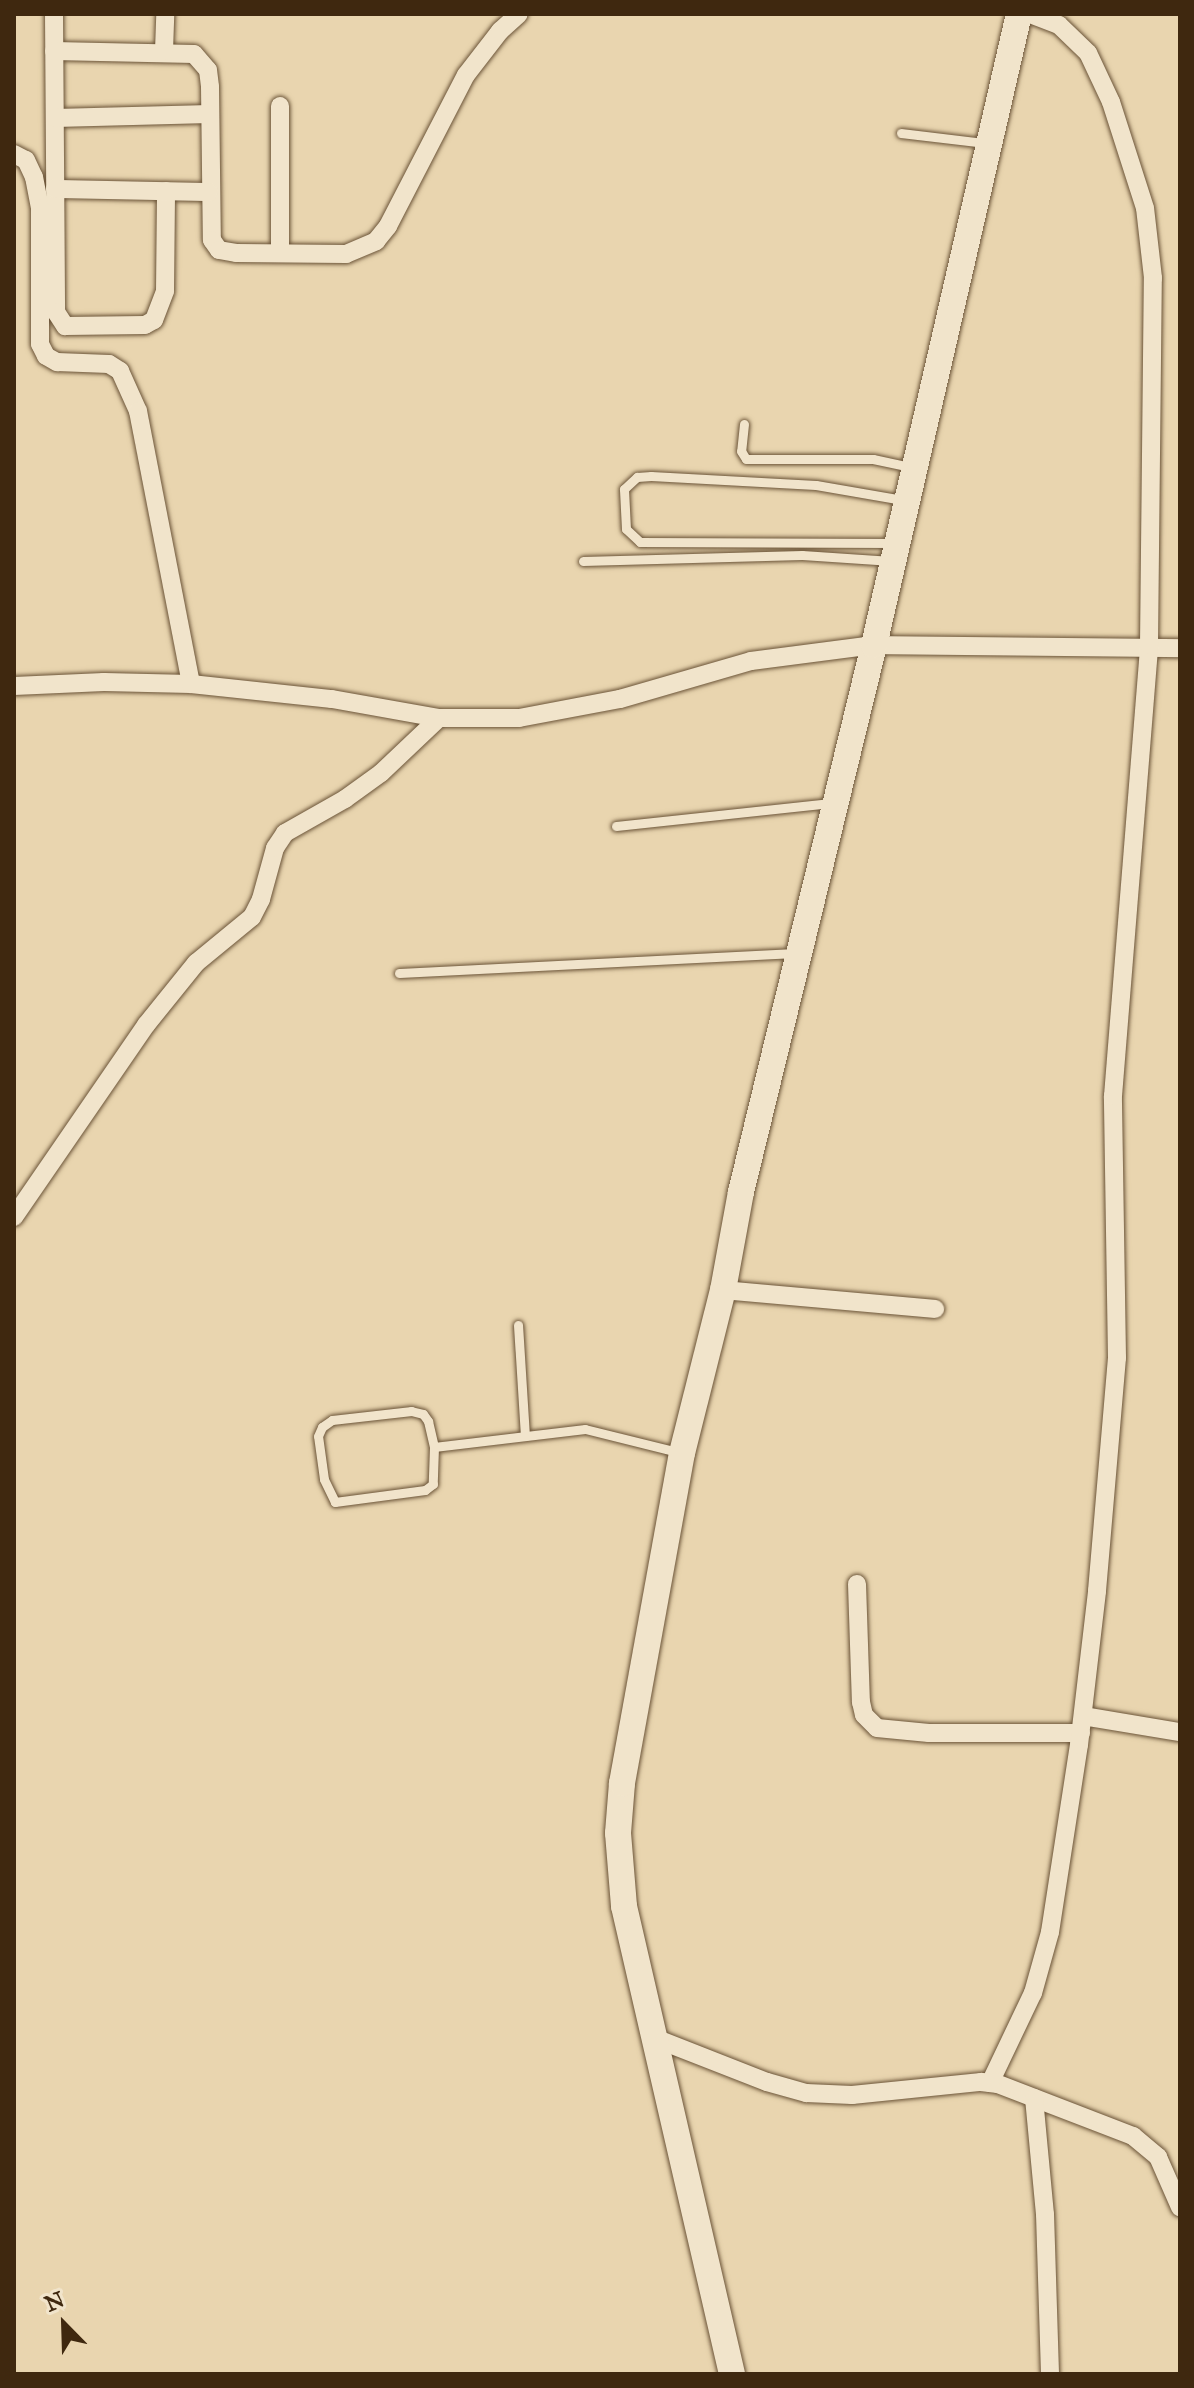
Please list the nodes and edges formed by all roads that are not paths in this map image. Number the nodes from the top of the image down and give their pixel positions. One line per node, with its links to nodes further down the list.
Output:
1 (54, 14): 6 (street)
2 (165, 14): 7 (street)
3 (519, 14): 17 (street)
4 (1019, 14): 12 (main road)
5 (1031, 14): 24 (street)
6 (54, 51): 7 (street); 10 (street)
7 (164, 51): 9 (street)
8 (280, 106): 17 (street)
9 (210, 114): 10 (street); 16 (street)
10 (55, 118): 14 (street)
11 (901, 133): 12 (lane)
12 (990, 144): 19 (main road)
13 (14, 154): 26 (street)
14 (55, 189): 15 (street); 15 (street)
15 (166, 191): 16 (street)
16 (209, 192): 17 (street)
17 (280, 253)
18 (744, 424): 19 (lane)
19 (914, 468): 20 (main road)
20 (906, 501): 21 (main road); 21 (lane)
21 (895, 552): 22 (lane); 23 (main road)
22 (583, 561)
23 (874, 645): 24 (street); 28 (street); 29 (main road)
24 (1149, 645): 25 (street); 41 (street)
25 (1180, 648)
26 (191, 684): 27 (street); 28 (street)
27 (14, 686)
28 (439, 718): 33 (street)
29 (836, 802): 30 (lane); 31 (main road)
30 (616, 826)
31 (799, 953): 32 (lane); 34 (main road)
32 (399, 973)
33 (14, 1217)
34 (723, 1290): 35 (street); 39 (main road)
35 (935, 1309)
36 (518, 1325): 37 (lane)
37 (525, 1436): 38 (lane); 39 (lane)
38 (434, 1447): 38 (lane)
39 (682, 1453): 43 (main road)
40 (857, 1584): 41 (street)
41 (1082, 1724): 42 (street); 44 (street)
42 (1180, 1732)
43 (652, 2037): 44 (street); 47 (main road)
44 (990, 2083): 45 (street)
45 (1034, 2098): 46 (street); 48 (street)
46 (1180, 2207)
47 (732, 2374)
48 (1050, 2374)

